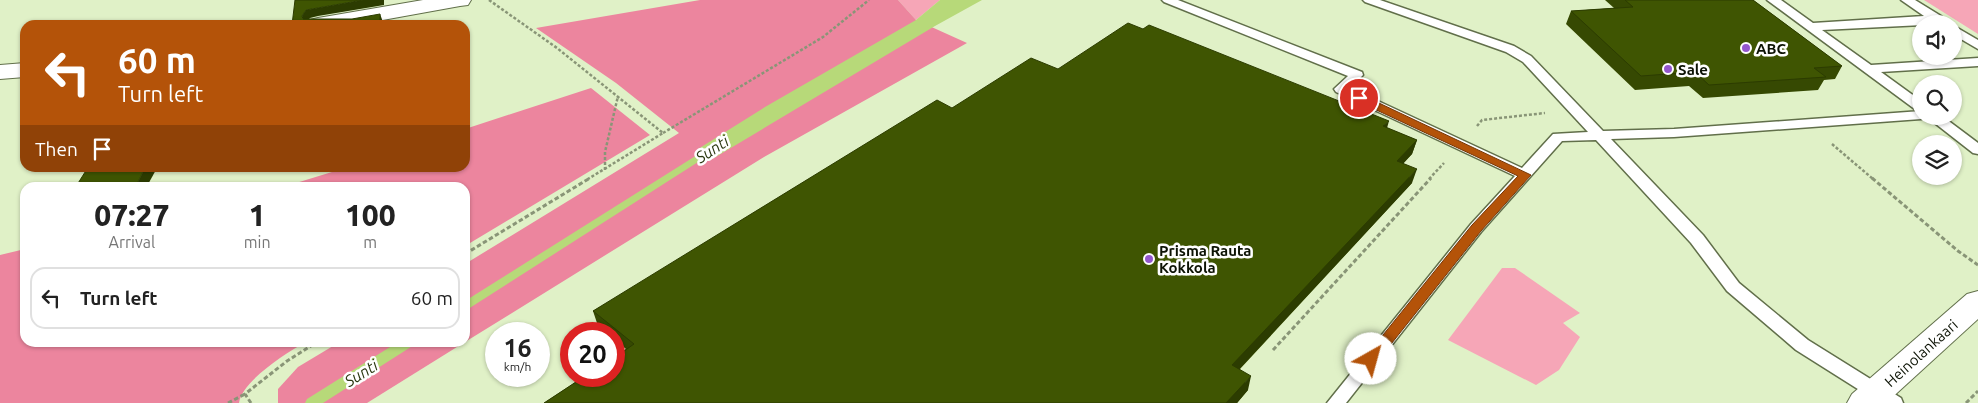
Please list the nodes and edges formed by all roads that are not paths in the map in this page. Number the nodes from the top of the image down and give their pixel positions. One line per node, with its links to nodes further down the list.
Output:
1 (460, 0): 7 (street)
2 (1168, 0): 21 (lane)
3 (1369, 0): 19 (lane)
4 (1774, 0): 9 (lane)
5 (1907, 0): 6 (lane)
6 (1931, 15)
7 (346, 20)
8 (1912, 22): 9 (lane)
9 (1811, 27): 13 (lane)
10 (1962, 35): 11 (lane)
11 (1978, 45)
12 (1978, 62): 13 (lane)
13 (1868, 69): 16 (lane)
14 (20, 70): 15 (street)
15 (0, 72)
16 (1912, 101)
17 (1912, 116): 19 (lane)
18 (1945, 125): 20 (lane)
19 (1599, 134): 21 (lane); 23 (lane)
20 (1978, 150)
21 (1525, 175): 24 (lane)
22 (1978, 302): 23 (street, Heinolankaari)
23 (1879, 400)
24 (1336, 403)

